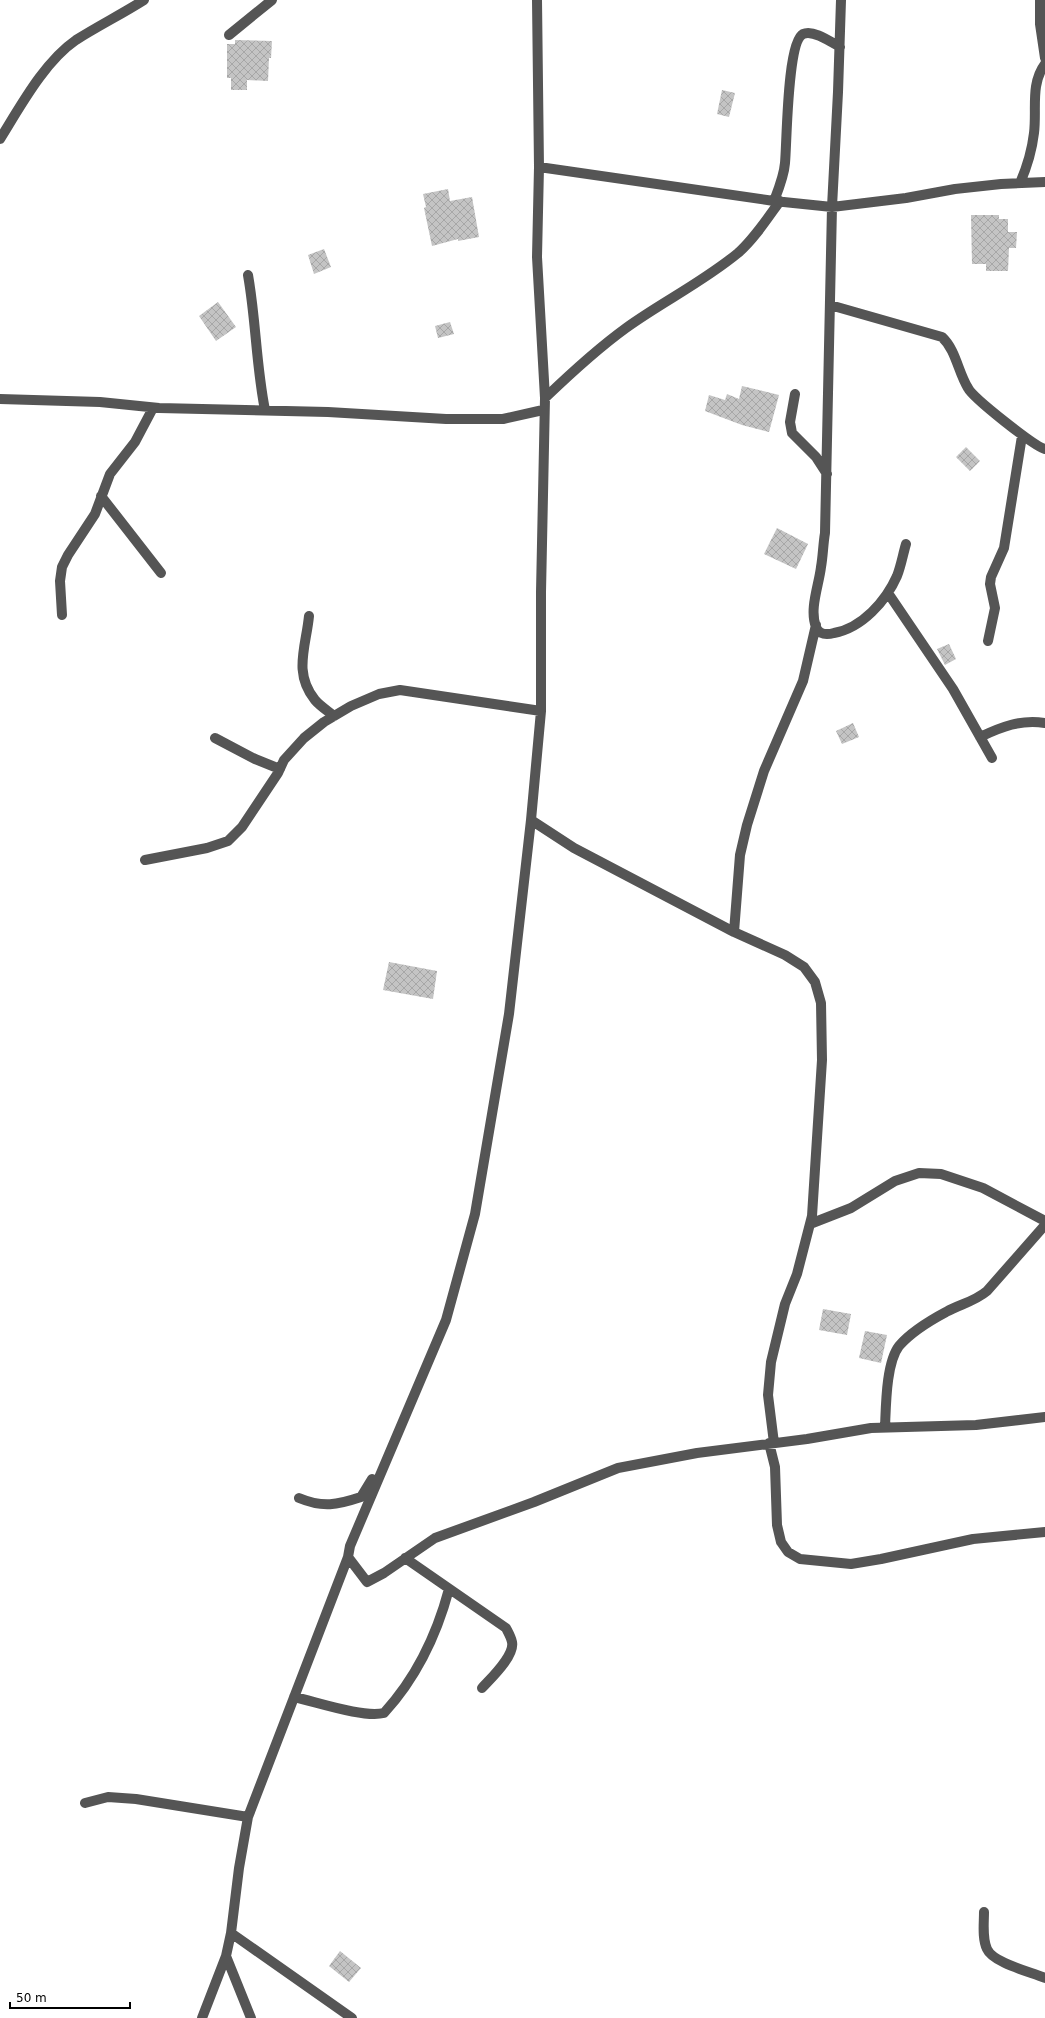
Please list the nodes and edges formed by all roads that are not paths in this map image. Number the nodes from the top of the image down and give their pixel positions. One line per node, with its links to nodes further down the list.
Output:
1 (144, 0): 10 (street)
2 (272, 0): 6 (street)
3 (537, 0): 11 (street)
4 (841, 0): 7 (street)
5 (1040, 0): 8 (street)
6 (229, 35)
7 (840, 47): 14 (street); 15 (street)
8 (1045, 58)
9 (1045, 64): 13 (street)
10 (0, 139)
11 (539, 167): 14 (street); 19 (street)
12 (1045, 182): 13 (street)
13 (1020, 183): 15 (street)
14 (777, 201): 15 (street); 19 (street)
15 (832, 207): 17 (street)
16 (248, 275): 22 (street)
17 (830, 305): 24 (street); 26 (street)
18 (795, 394): 26 (street)
19 (545, 398): 23 (street)
20 (0, 399): 21 (street)
21 (153, 408): 22 (street); 27 (street)
22 (265, 410): 23 (street)
23 (543, 410): 35 (street)
24 (1022, 436): 25 (street); 34 (street)
25 (1045, 449)
26 (827, 474): 33 (street)
27 (101, 496): 29 (street); 31 (street)
28 (906, 544): 30 (street)
29 (161, 573)
30 (888, 592): 33 (street); 38 (street)
31 (62, 615)
32 (309, 616): 36 (street)
33 (816, 625): 44 (street)
34 (988, 641)
35 (541, 711): 36 (street); 42 (street)
36 (334, 716): 41 (street)
37 (1045, 723): 38 (street)
38 (980, 737): 40 (street)
39 (215, 738): 41 (street)
40 (992, 758)
41 (280, 769): 43 (street)
42 (531, 820): 44 (street); 51 (street)
43 (144, 860)
44 (734, 932): 46 (street)
45 (1045, 1221): 46 (street)
46 (810, 1224): 50 (street)
47 (1045, 1225): 49 (street)
48 (1045, 1417): 49 (street)
49 (885, 1427): 50 (street)
50 (772, 1443): 53 (street); 55 (street)
51 (387, 1456): 52 (street); 54 (street)
52 (299, 1498)
53 (1045, 1532)
54 (348, 1557): 55 (street); 58 (street)
55 (406, 1558): 56 (street)
56 (449, 1589): 57 (street); 58 (street)
57 (482, 1688)
58 (294, 1697): 60 (street)
59 (85, 1803): 60 (street)
60 (248, 1817): 62 (street)
61 (984, 1912): 64 (street)
62 (231, 1933): 63 (street); 67 (street)
63 (226, 1956): 65 (street); 66 (street)
64 (1045, 1978)
65 (202, 2018)
66 (251, 2018)
67 (352, 2018)

